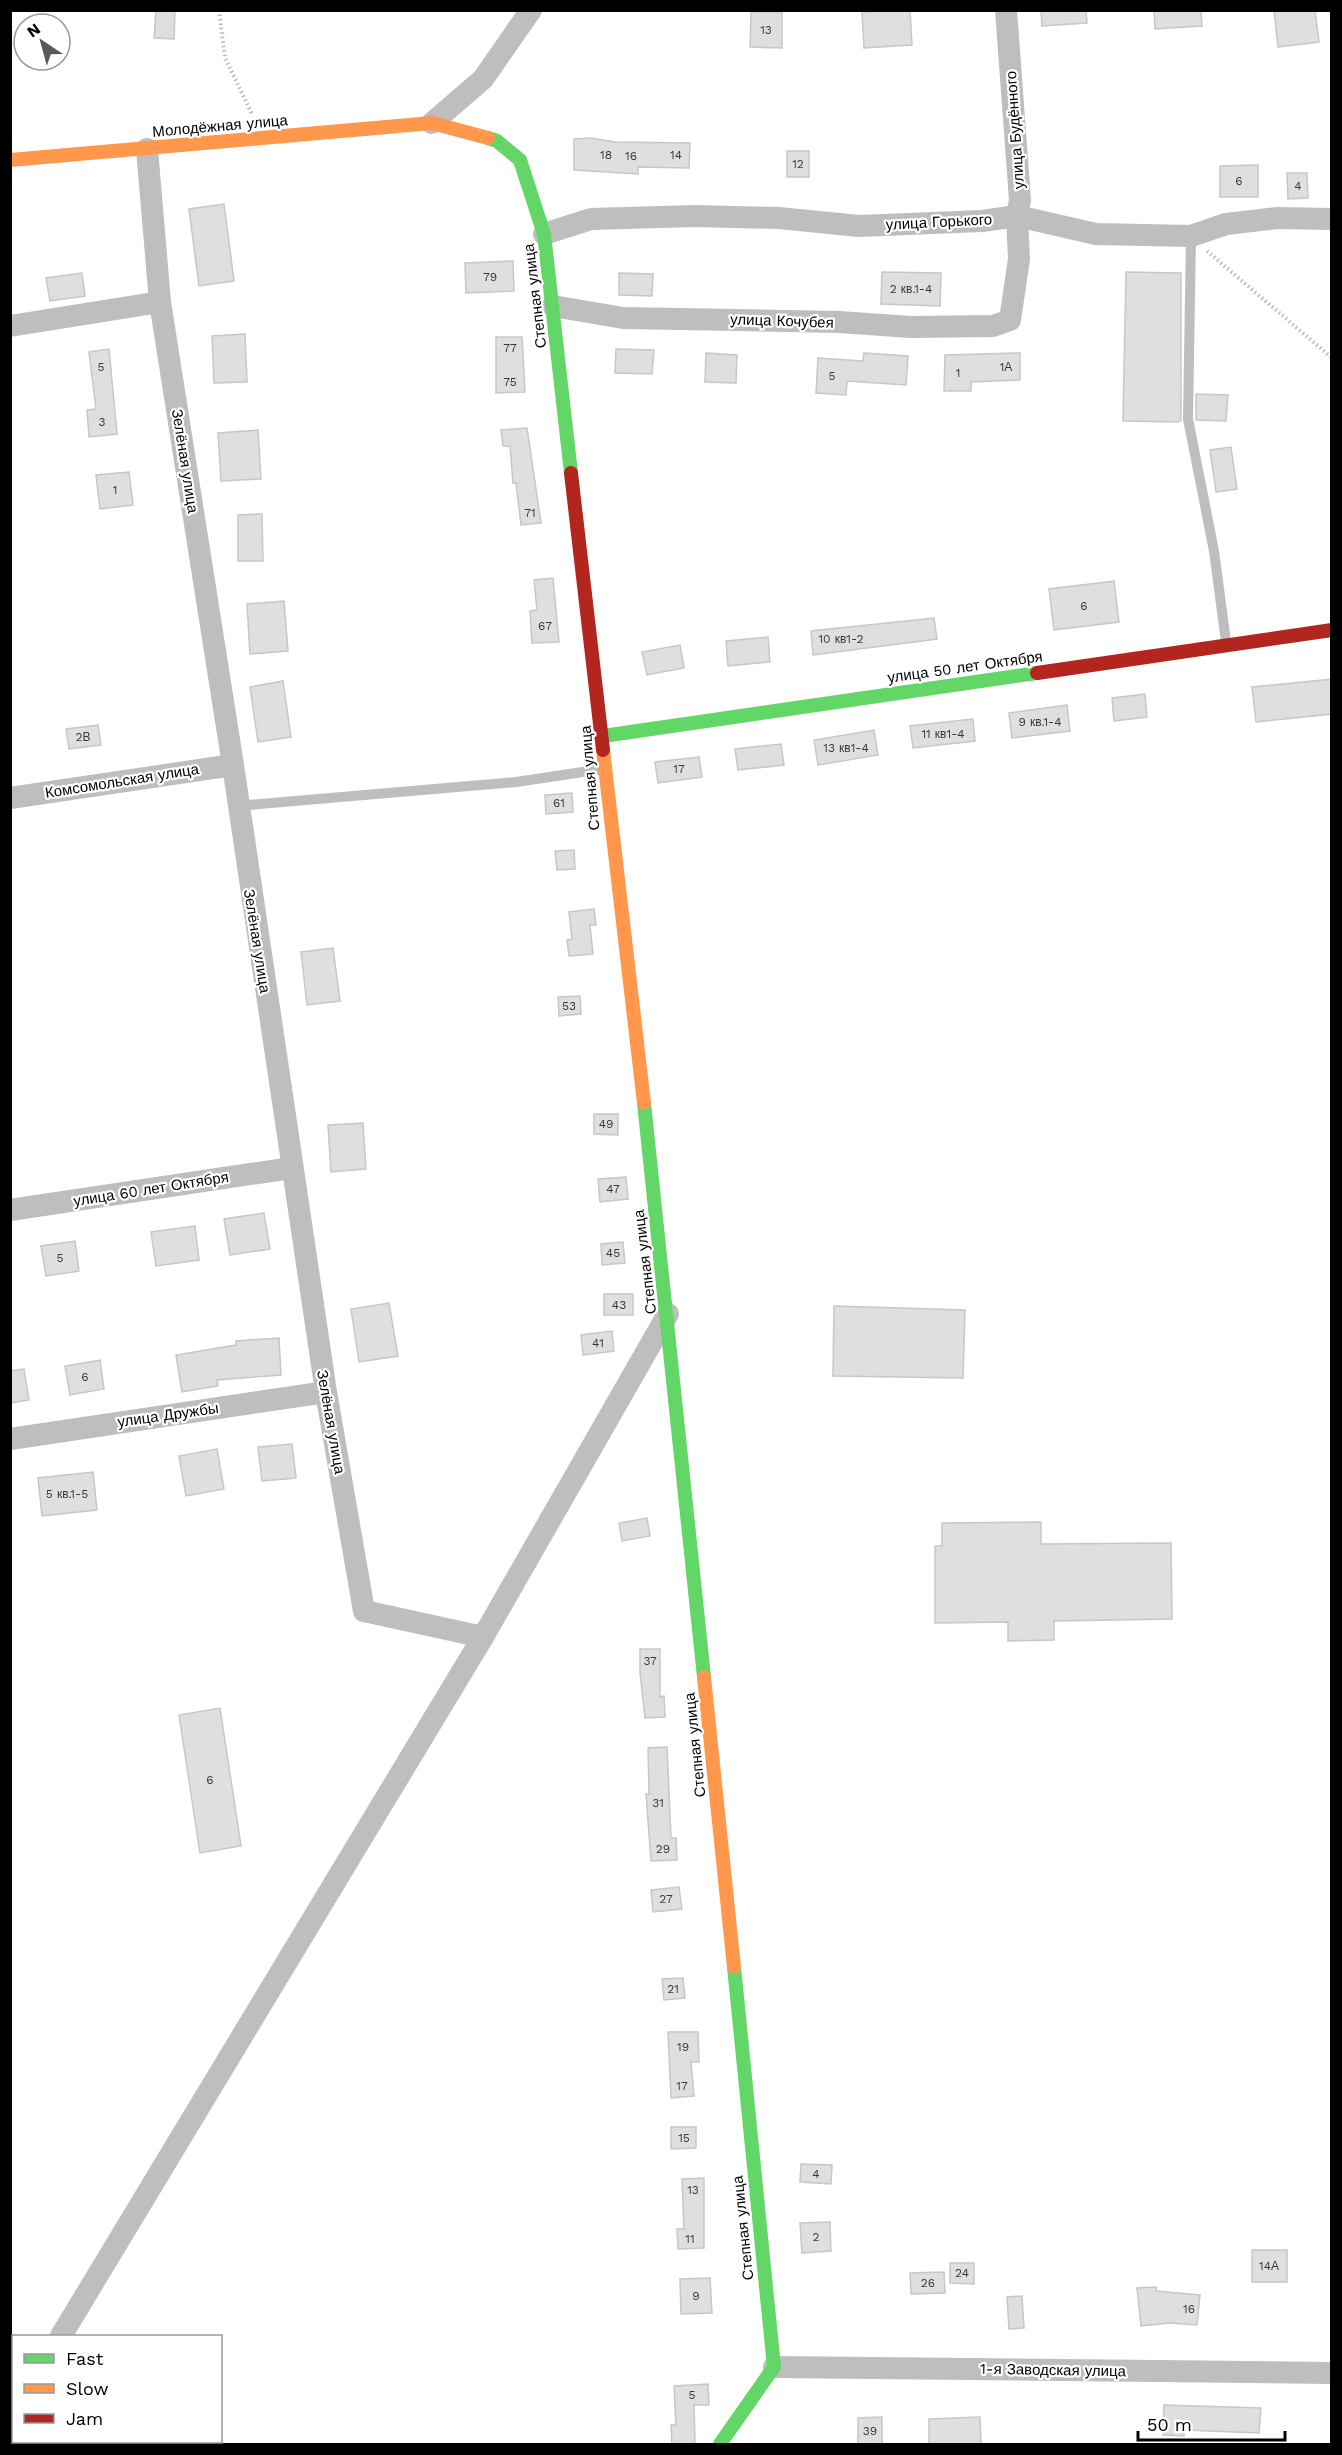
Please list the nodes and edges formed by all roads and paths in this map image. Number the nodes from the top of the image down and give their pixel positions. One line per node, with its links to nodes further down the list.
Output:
1 (219, 10): 5 (path)
2 (531, 10): 4 (street)
3 (1006, 10): 8 (street, улица Будённого)
4 (432, 123): 5 (street, Молодёжная улица); 10 (street, Степная улица)
5 (264, 139): 6 (street, Молодёжная улица)
6 (147, 149): 7 (street, Молодёжная улица); 12 (street, Зелёная улица)
7 (10, 160)
8 (1017, 216): 10 (street, улица Горького); 11 (street, улица Горького); 14 (street, улица Будённого)
9 (1332, 219): 11 (street, улица Горького)
10 (544, 234): 13 (street, Степная улица)
11 (1191, 236): 16 (path); 18 (lane)
12 (160, 302): 15 (street); 20 (street, Зелёная улица)
13 (553, 306): 14 (street, улица Кочубея); 19 (street, Степная улица)
14 (1010, 320)
15 (10, 326)
16 (1332, 358)
17 (1332, 630): 18 (street, улица 50 лет Октября)
18 (1227, 646): 19 (street, улица 50 лет Октября)
19 (603, 736): 21 (street, Степная улица)
20 (233, 765): 22 (street, Комсомольская улица); 23 (street, Зелёная улица)
21 (603, 769): 23 (lane); 26 (street, Степная улица)
22 (10, 798)
23 (237, 806): 24 (street, Зелёная улица)
24 (291, 1168): 25 (street, улица 60 лет Октября); 27 (street, Зелёная улица)
25 (10, 1210)
26 (668, 1314): 29 (street); 31 (street, Степная улица)
27 (326, 1392): 28 (street, улица Дружбы); 29 (street, Зелёная улица)
28 (10, 1439)
29 (483, 1637): 30 (street)
30 (62, 2335)
31 (774, 2367): 32 (street, 1-я Заводская улица); 33 (street)
32 (1332, 2373)
33 (720, 2445)

